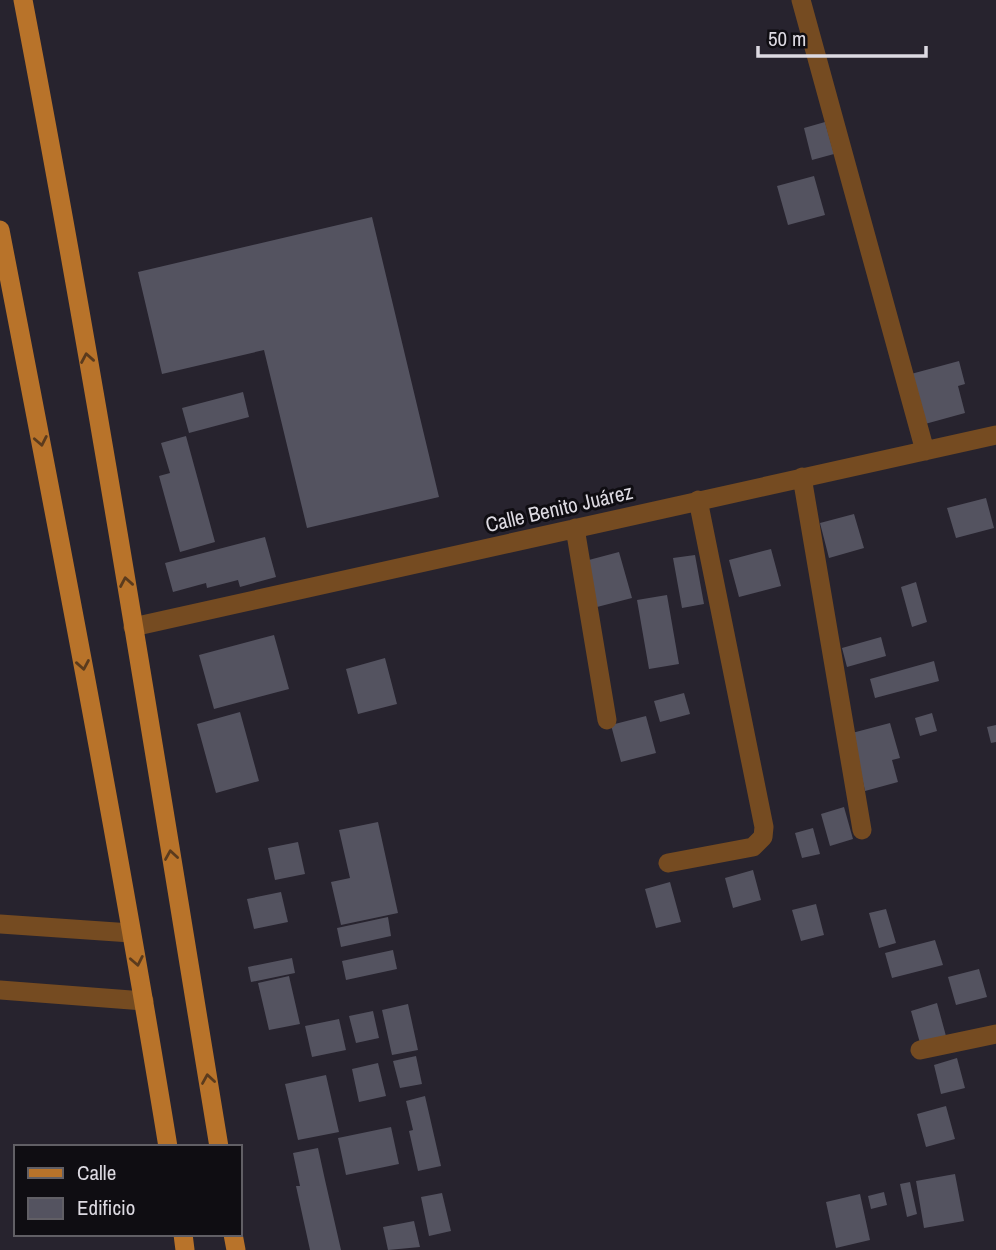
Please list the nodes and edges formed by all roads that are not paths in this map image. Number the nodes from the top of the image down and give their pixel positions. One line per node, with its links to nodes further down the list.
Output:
1 (23, 0): 9 (main road, one-way to 1)
2 (801, 0): 5 (street)
3 (0, 230): 14 (main road, one-way to 14)
4 (996, 435): 5 (street, Calle Benito Juárez)
5 (925, 451): 6 (street, Calle Benito Juárez)
6 (802, 477): 7 (street, Calle Benito Juárez); 11 (street)
7 (698, 500): 8 (street, Calle Benito Juárez); 12 (street)
8 (575, 528): 9 (street, Calle Benito Juárez); 10 (street)
9 (133, 627): 20 (main road, one-way to 9)
10 (607, 720)
11 (862, 830)
12 (668, 863)
13 (0, 924): 14 (street)
14 (131, 933): 16 (main road, one-way to 16)
15 (0, 990): 16 (street)
16 (144, 1000): 19 (main road)
17 (996, 1034): 18 (street)
18 (920, 1050)
19 (168, 1145)
20 (219, 1145)

